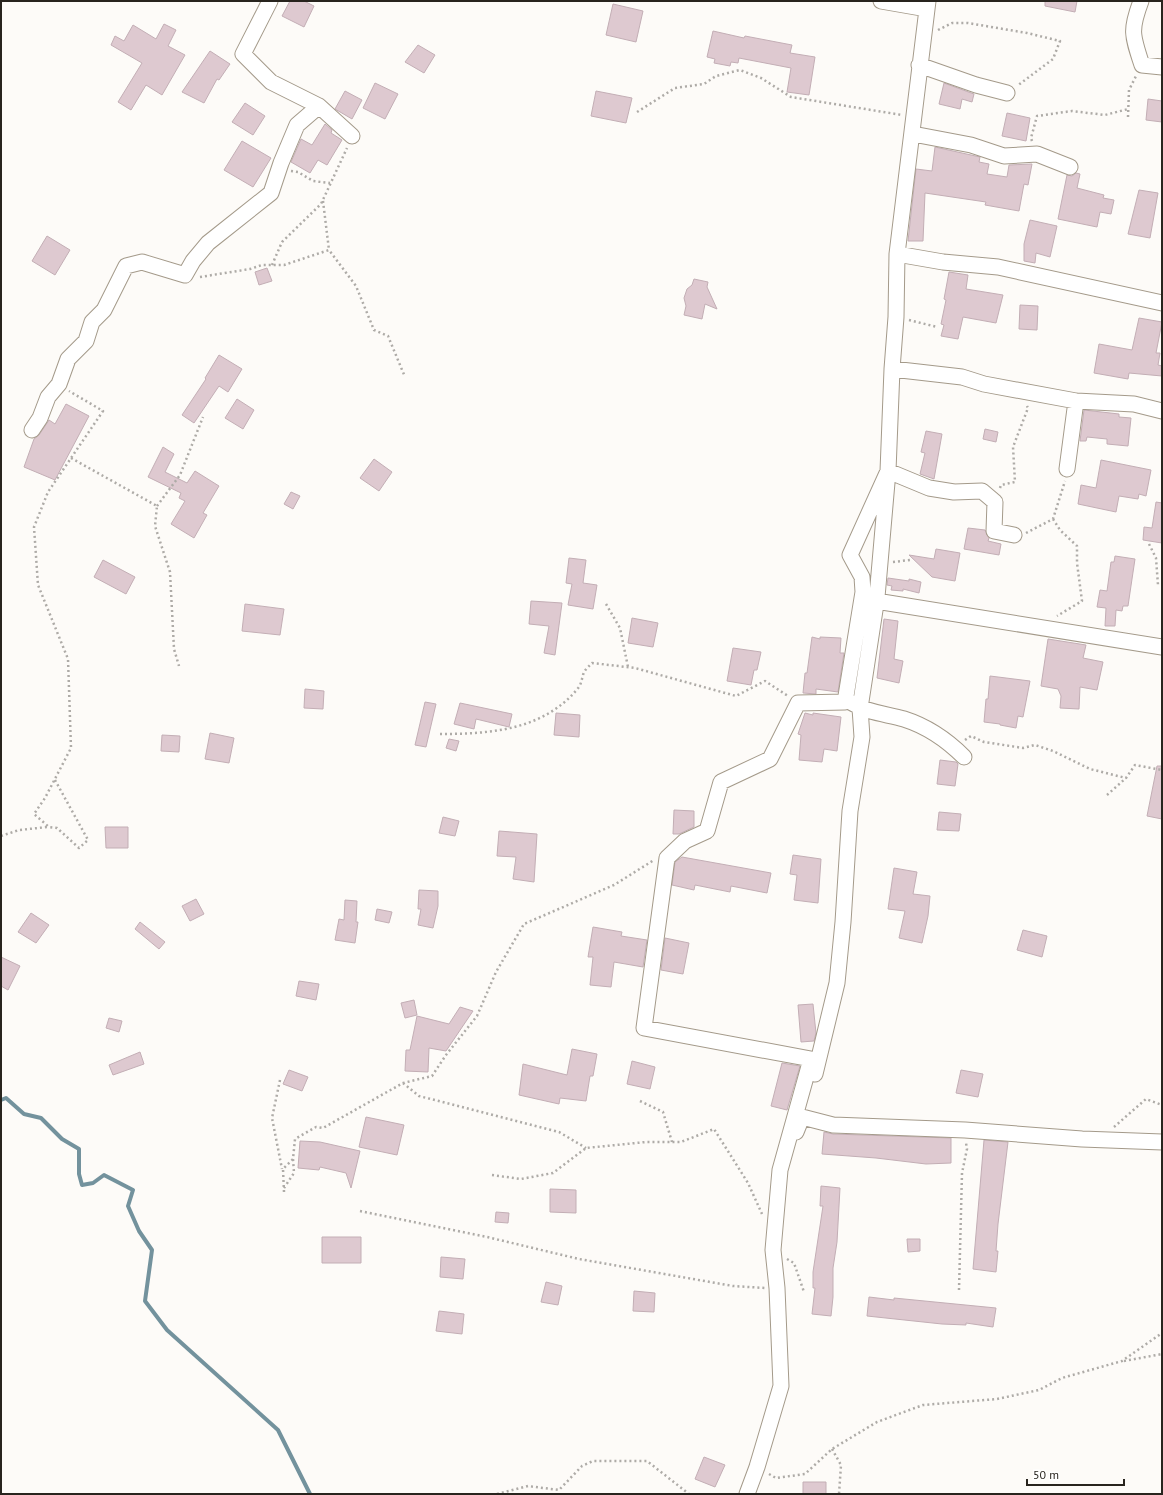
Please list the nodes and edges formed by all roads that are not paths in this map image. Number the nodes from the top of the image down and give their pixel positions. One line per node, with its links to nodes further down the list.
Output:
1 (270, 1): 8 (street)
2 (881, 1): 4 (street)
3 (1141, 1): 6 (street)
4 (928, 5): 5 (street)
5 (919, 65): 7 (street); 9 (street)
6 (1162, 67)
7 (1007, 93)
8 (319, 106): 10 (street); 17 (street)
9 (913, 134): 11 (street); 12 (street)
10 (352, 136)
11 (1070, 167)
12 (897, 254): 13 (street); 14 (street)
13 (1162, 303)
14 (892, 369): 15 (street); 19 (street)
15 (1076, 401): 16 (street); 18 (street)
16 (1162, 411)
17 (32, 430)
18 (1067, 469)
19 (888, 471): 20 (street); 21 (street); 23 (street)
20 (1014, 535)
21 (876, 601): 22 (street); 24 (street)
22 (1162, 647)
23 (845, 702): 24 (street); 28 (street)
24 (860, 708): 25 (street); 26 (street)
25 (964, 757)
26 (802, 1118): 27 (street); 28 (street)
27 (1162, 1142)
28 (780, 1170): 29 (street)
29 (747, 1494)

